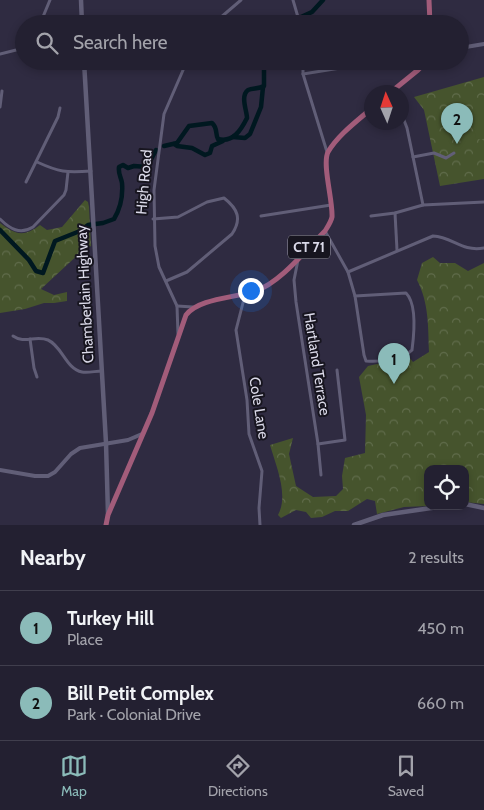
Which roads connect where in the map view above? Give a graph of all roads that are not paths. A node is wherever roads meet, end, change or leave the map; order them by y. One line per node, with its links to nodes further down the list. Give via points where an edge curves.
1 (50, 0): 6 (street)
2 (81, 0): 7 (main road)
3 (241, 0): 8 (street)
4 (292, 0): 9 (street)
5 (429, 0): 10 (main road)
6 (44, 15)
7 (82, 15)
8 (224, 15)
9 (297, 15)
10 (430, 15)
11 (484, 44): 12 (street)
12 (469, 46)
13 (15, 50): 14 (street)
14 (0, 54)
15 (84, 70): 31 (main road, Chamberlain Highway)
16 (182, 70): 41 (street, High Road, via 164,114)
17 (303, 70): 20 (street)
18 (328, 70): 20 (street)
19 (418, 70): 21 (main road)
20 (303, 74): 28 (street)
21 (400, 85)
22 (2, 91): 23 (street)
23 (0, 107)
24 (60, 108): 30 (street)
25 (364, 116): 28 (main road)
26 (408, 130): 29 (street)
27 (454, 152): 29 (street, via 446,158 434,153)
28 (328, 153): 35 (main road, CT 71, via 326,161)
29 (413, 156): 36 (street)
30 (37, 162): 32 (street); 33 (street)
31 (90, 171): 32 (street); 56 (main road, Chamberlain Highway)
32 (68, 172): 40 (street, via 64,195 28,230 11,228)
33 (26, 182)
34 (484, 202): 36 (street)
35 (332, 204): 38 (street); 42 (main road, CT 71, via 332,219)
36 (423, 206): 37 (street)
37 (395, 212): 39 (street); 44 (street)
38 (261, 216)
39 (371, 216)
40 (0, 218)
41 (153, 219): 47 (street, High Road, via 159,267); 47 (street, via 178,217 207,202 224,198 234,205 237,212 237,227 232,234 187,272)
42 (326, 231): 45 (main road, CT 71); 46 (street)
43 (484, 248): 44 (street, via 473,250 444,236 432,236)
44 (397, 250): 46 (street)
45 (299, 257): 48 (main road, CT 71, via 268,286); 60 (street, Hartland Terrace, via 294,280 296,302)
46 (348, 272): 49 (street)
47 (166, 281): 50 (street, High Road)
48 (245, 294): 51 (main road, CT 71); 68 (street, Cole Lane, via 236,330 250,434 262,471)
49 (355, 296): 49 (street, via 366,361 409,353 414,323 408,295)
50 (176, 306): 51 (street); 52 (street, High Road)
51 (193, 308): 52 (main road, via 186,315)
52 (178, 335): 58 (main road, High Road)
53 (13, 336): 54 (street, via 20,340)
54 (30, 339): 56 (street, via 51,342 79,371); 57 (street)
55 (336, 370): 60 (street, via 346,440)
56 (102, 371): 59 (main road, Chamberlain Highway)
57 (37, 377)
58 (142, 434): 59 (street); 66 (main road, High Road)
59 (106, 443): 61 (street, via 75,451 48,476); 66 (main road, Chamberlain Highway)
60 (318, 444): 62 (street, Hartland Terrace)
61 (0, 470)
62 (321, 474)
63 (469, 505): 64 (main road)
64 (484, 508)
65 (424, 509): 69 (main road, via 383,515)
66 (108, 515): 67 (main road, Chamberlain Highway)
67 (106, 525)
68 (260, 525)
69 (354, 525)

